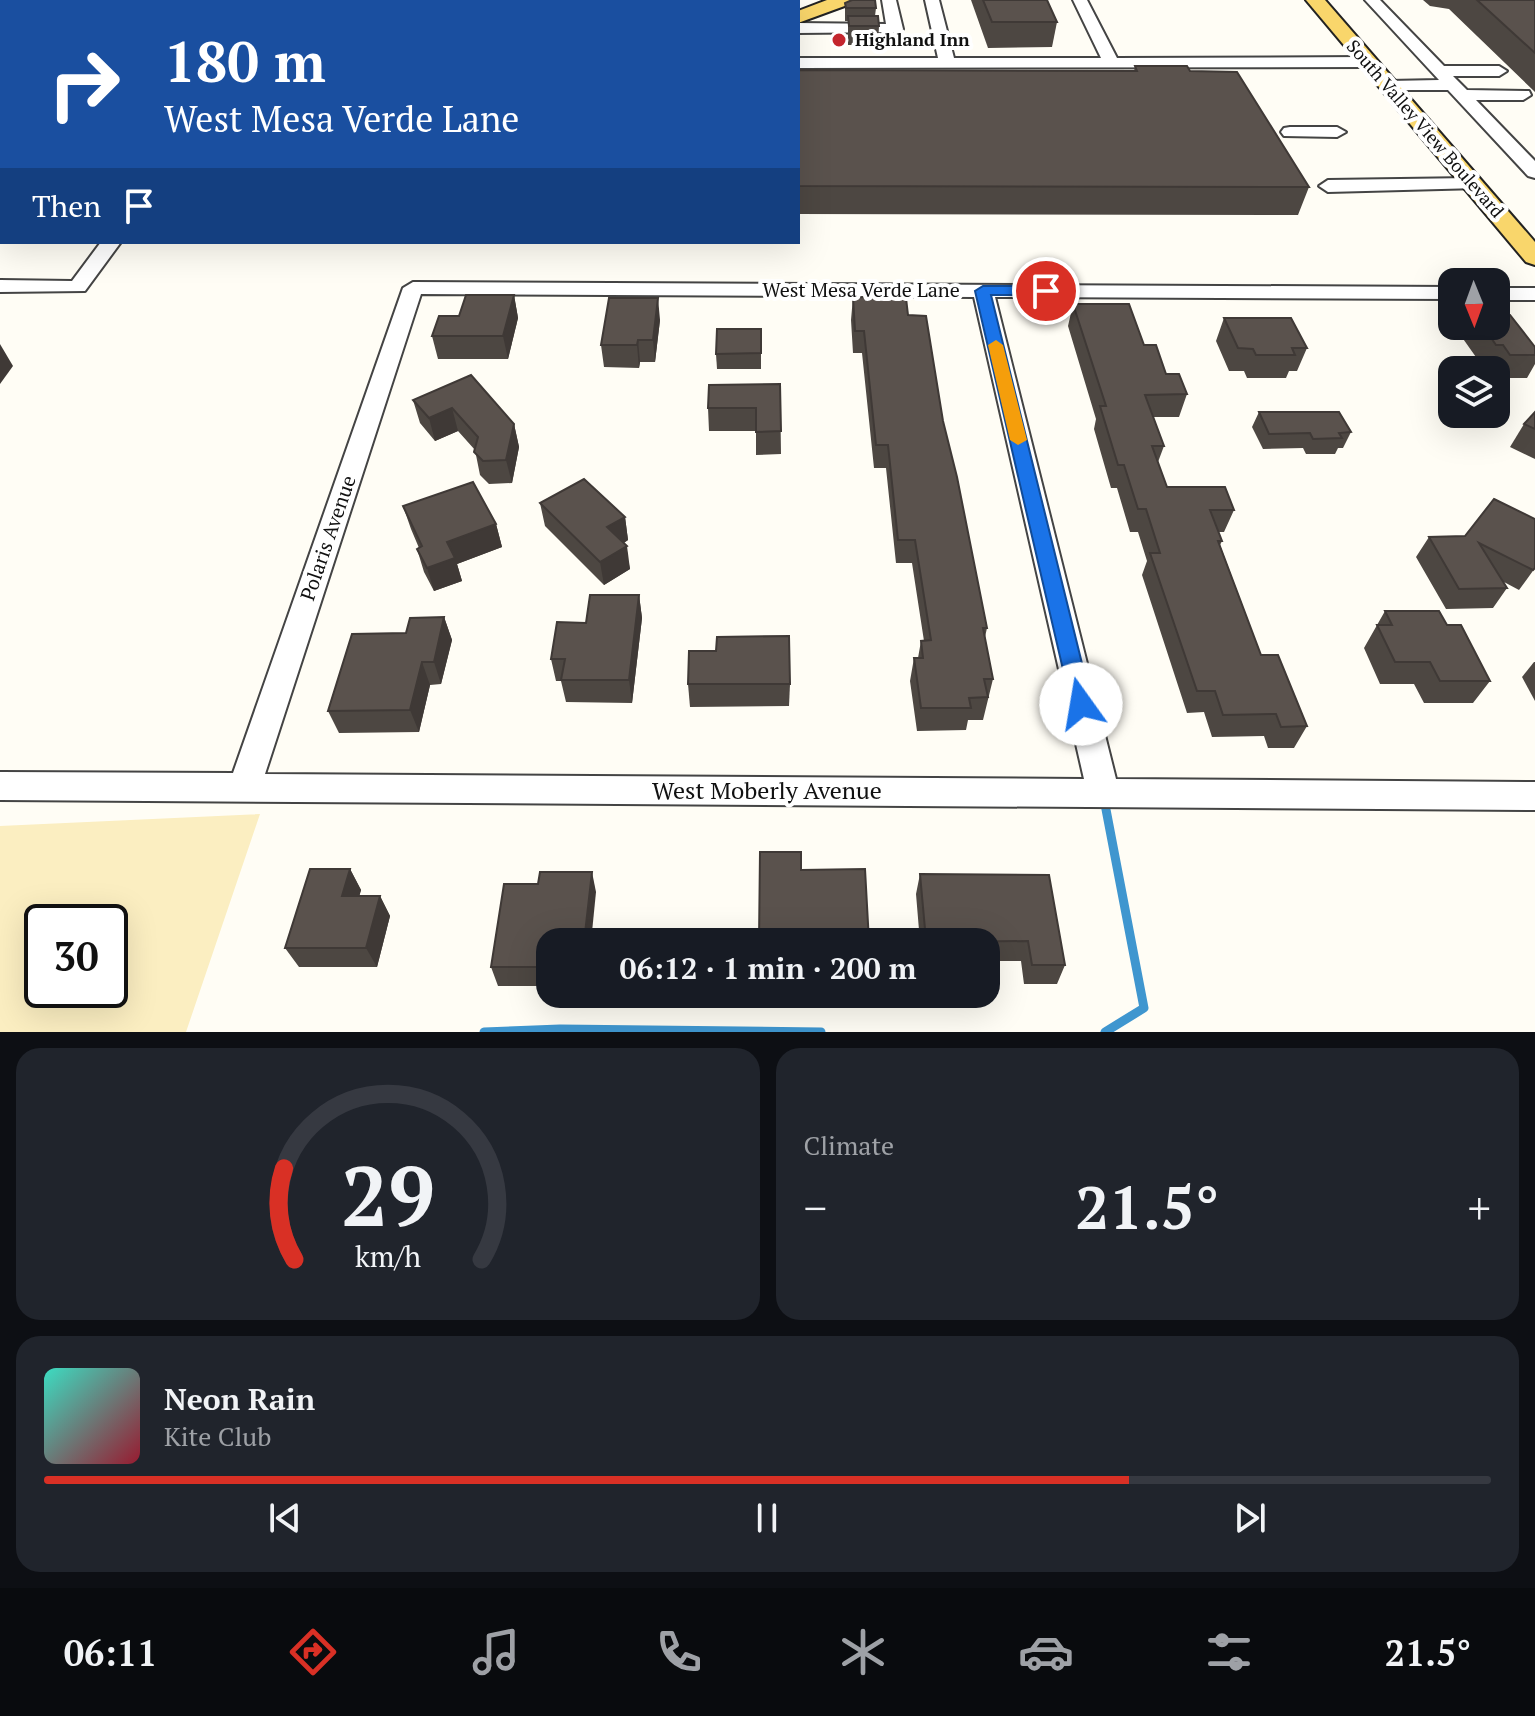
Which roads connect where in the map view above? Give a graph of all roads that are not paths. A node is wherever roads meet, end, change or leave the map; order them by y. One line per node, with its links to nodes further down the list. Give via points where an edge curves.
1 (844, 0): 7 (main road)
2 (889, 0): 8 (street, via 895,29)
3 (932, 0): 11 (street)
4 (1080, 0): 13 (street)
5 (1315, 0): 9 (main road, South Valley View Boulevard)
6 (1372, 0): 15 (street)
7 (800, 16)
8 (800, 28)
9 (1368, 62): 14 (street); 17 (main road, South Valley View Boulevard)
10 (800, 63): 11 (street)
11 (947, 63): 12 (street)
12 (1046, 63): 13 (street); 14 (street, via 1058,78 1185,79 1191,76)
13 (1112, 63): 14 (street)
14 (1184, 63)
15 (1440, 71): 16 (street); 18 (street)
16 (1499, 71)
17 (1389, 86): 18 (street); 23 (main road, South Valley View Boulevard)
18 (1458, 90): 19 (street); 22 (street)
19 (1523, 95)
20 (1290, 132): 21 (street)
21 (1337, 132)
22 (1535, 172)
23 (1472, 184): 24 (street); 26 (main road, South Valley View Boulevard)
24 (1328, 186)
25 (110, 244): 27 (street, via 78,287)
26 (1535, 257)
27 (0, 286)
28 (413, 288): 29 (street, West Mesa Verde Lane); 34 (street, Polaris Avenue)
29 (983, 291): 30 (street, West Mesa Verde Lane); 35 (street)
30 (1438, 293)
31 (1510, 294): 32 (street)
32 (1535, 294)
33 (0, 786): 34 (street, West Moberly Avenue)
34 (244, 788): 35 (street, West Moberly Avenue)
35 (1103, 793): 36 (street, West Moberly Avenue)
36 (1535, 796)

